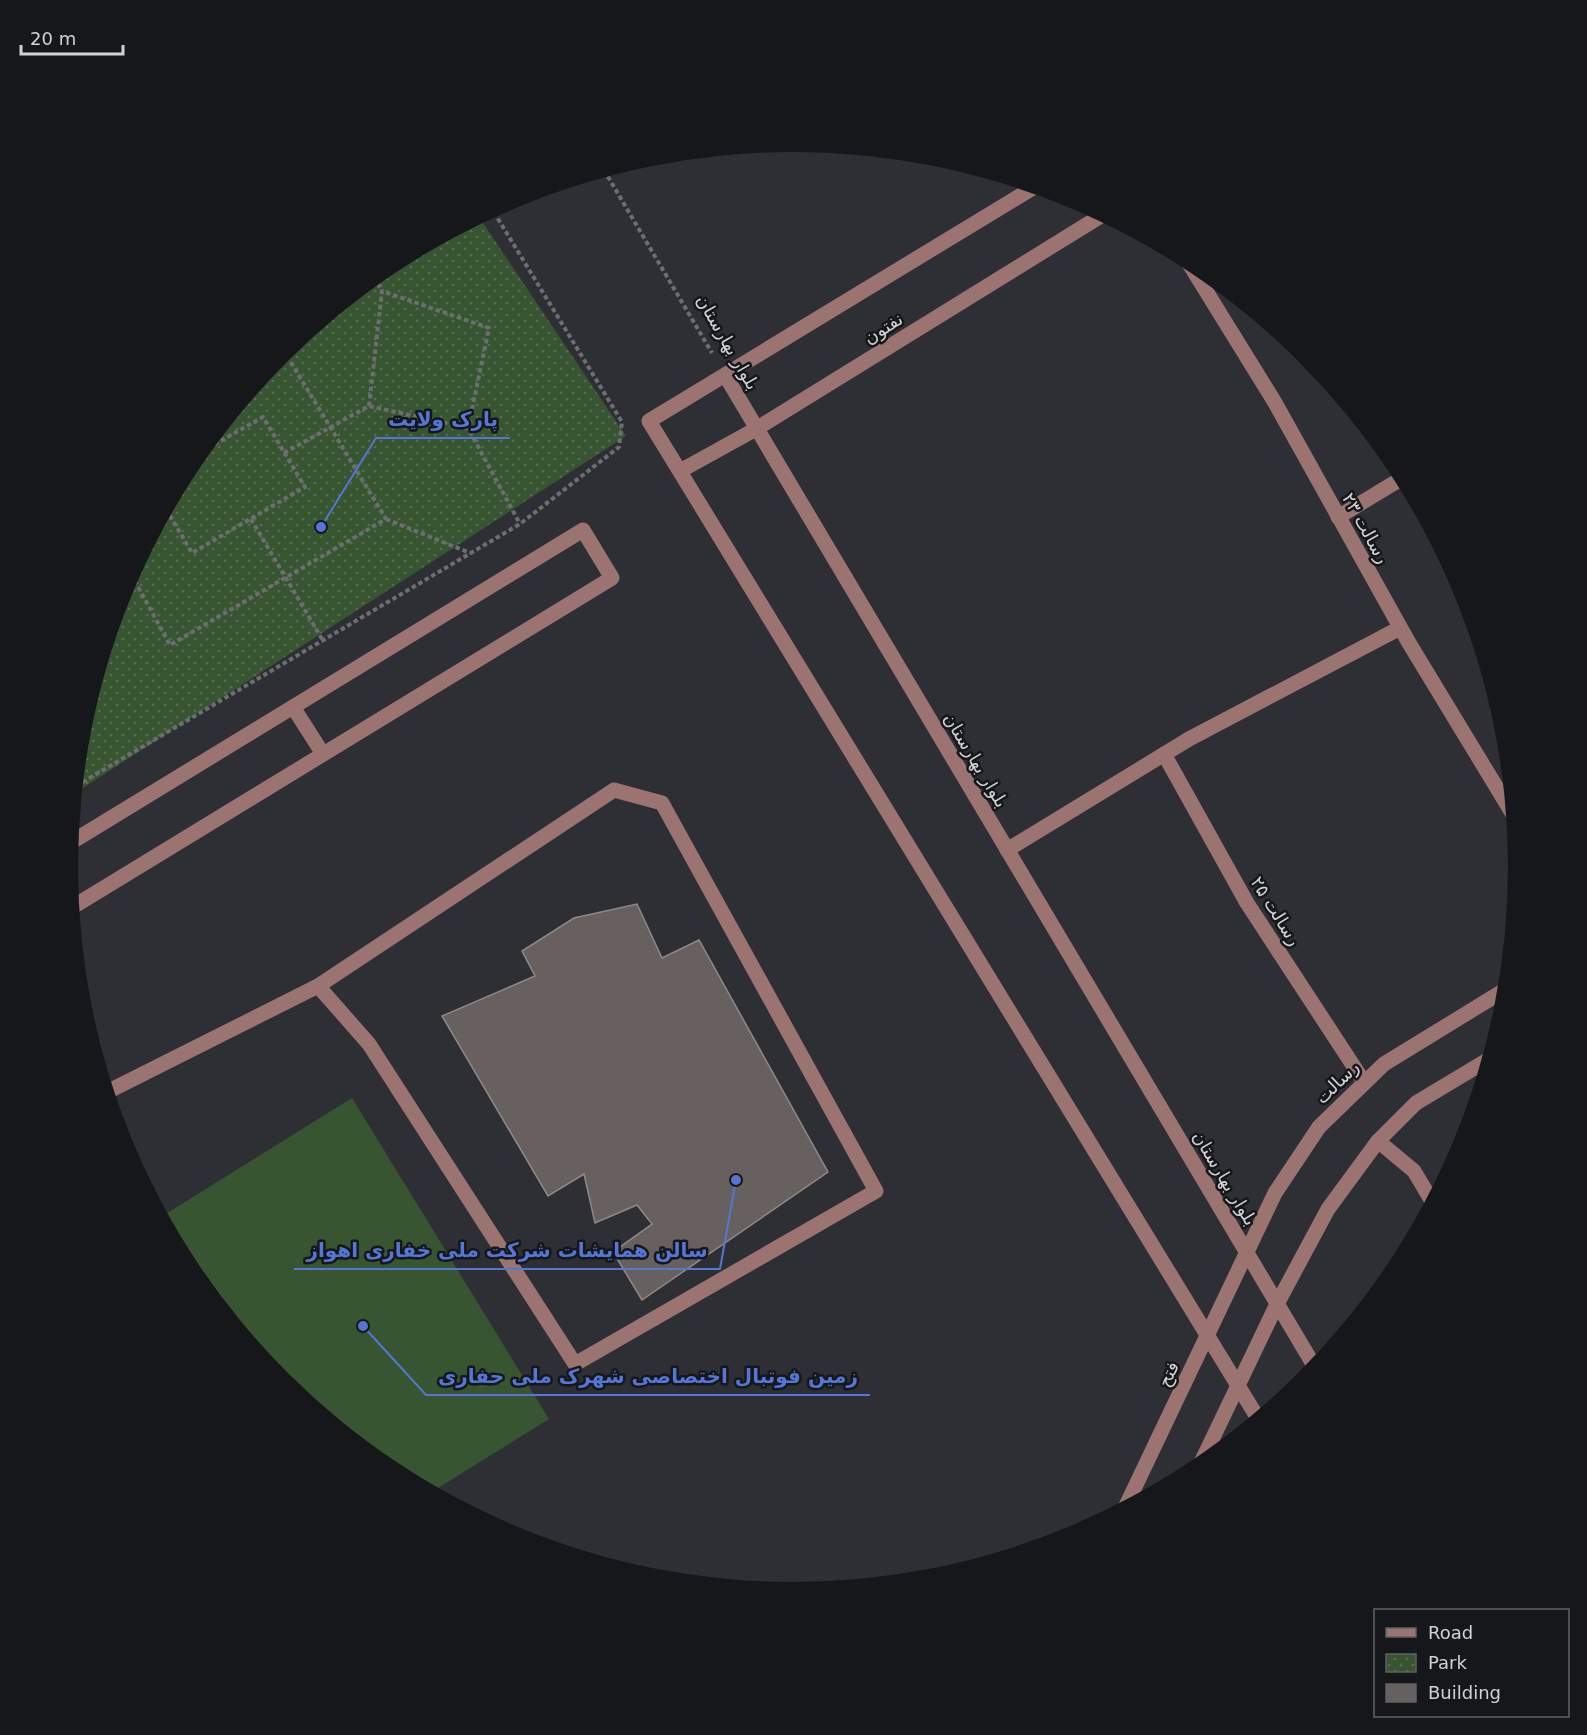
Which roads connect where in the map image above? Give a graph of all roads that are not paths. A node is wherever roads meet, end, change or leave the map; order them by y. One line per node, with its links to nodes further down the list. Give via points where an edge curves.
1 (1026, 191): 4 (street)
2 (1095, 219): 5 (street, نفتون)
3 (1198, 278): 8 (street, رسالت ۲۳, via 1274,401)
4 (725, 375): 5 (street, بلوار بهارستان); 6 (street, via 648,421)
5 (756, 429): 6 (street, نفتون); 15 (street, بلوار بهارستان)
6 (680, 471): 26 (street)
7 (1396, 482): 8 (street)
8 (1338, 517): 9 (street, رسالت ۲۳)
9 (1400, 628): 12 (street); 13 (street, رسالت ۲۳)
10 (292, 707): 11 (street); 11 (street, via 583,530 612,578); 14 (street)
11 (323, 754): 16 (street)
12 (1164, 754): 15 (street); 20 (street, رسالت ۲۵, via 1247,903)
13 (1505, 802)
14 (79, 837)
15 (1007, 850): 24 (street, بلوار بهارستان)
16 (80, 903)
17 (318, 986): 17 (street, via 614,790 662,803 876,1191 576,1364 369,1044); 21 (street)
18 (1497, 995): 20 (street, رسالت, via 1384,1064)
19 (1482, 1064): 22 (street, via 1416,1103)
20 (1364, 1082): 24 (street, رسالت, via 1313,1136 1275,1193)
21 (113, 1089)
22 (1378, 1141): 23 (street, via 1414,1171); 25 (street, via 1328,1209)
23 (1429, 1195)
24 (1248, 1254): 25 (street, بلوار بهارستان); 26 (street, فتح)
25 (1277, 1305): 27 (street, بلوار بهارستان); 28 (street)
26 (1208, 1337): 28 (street); 31 (street, فتح)
27 (1311, 1360)
28 (1238, 1387): 29 (street); 30 (street)
29 (1255, 1413)
30 (1207, 1451)
31 (1130, 1498)

